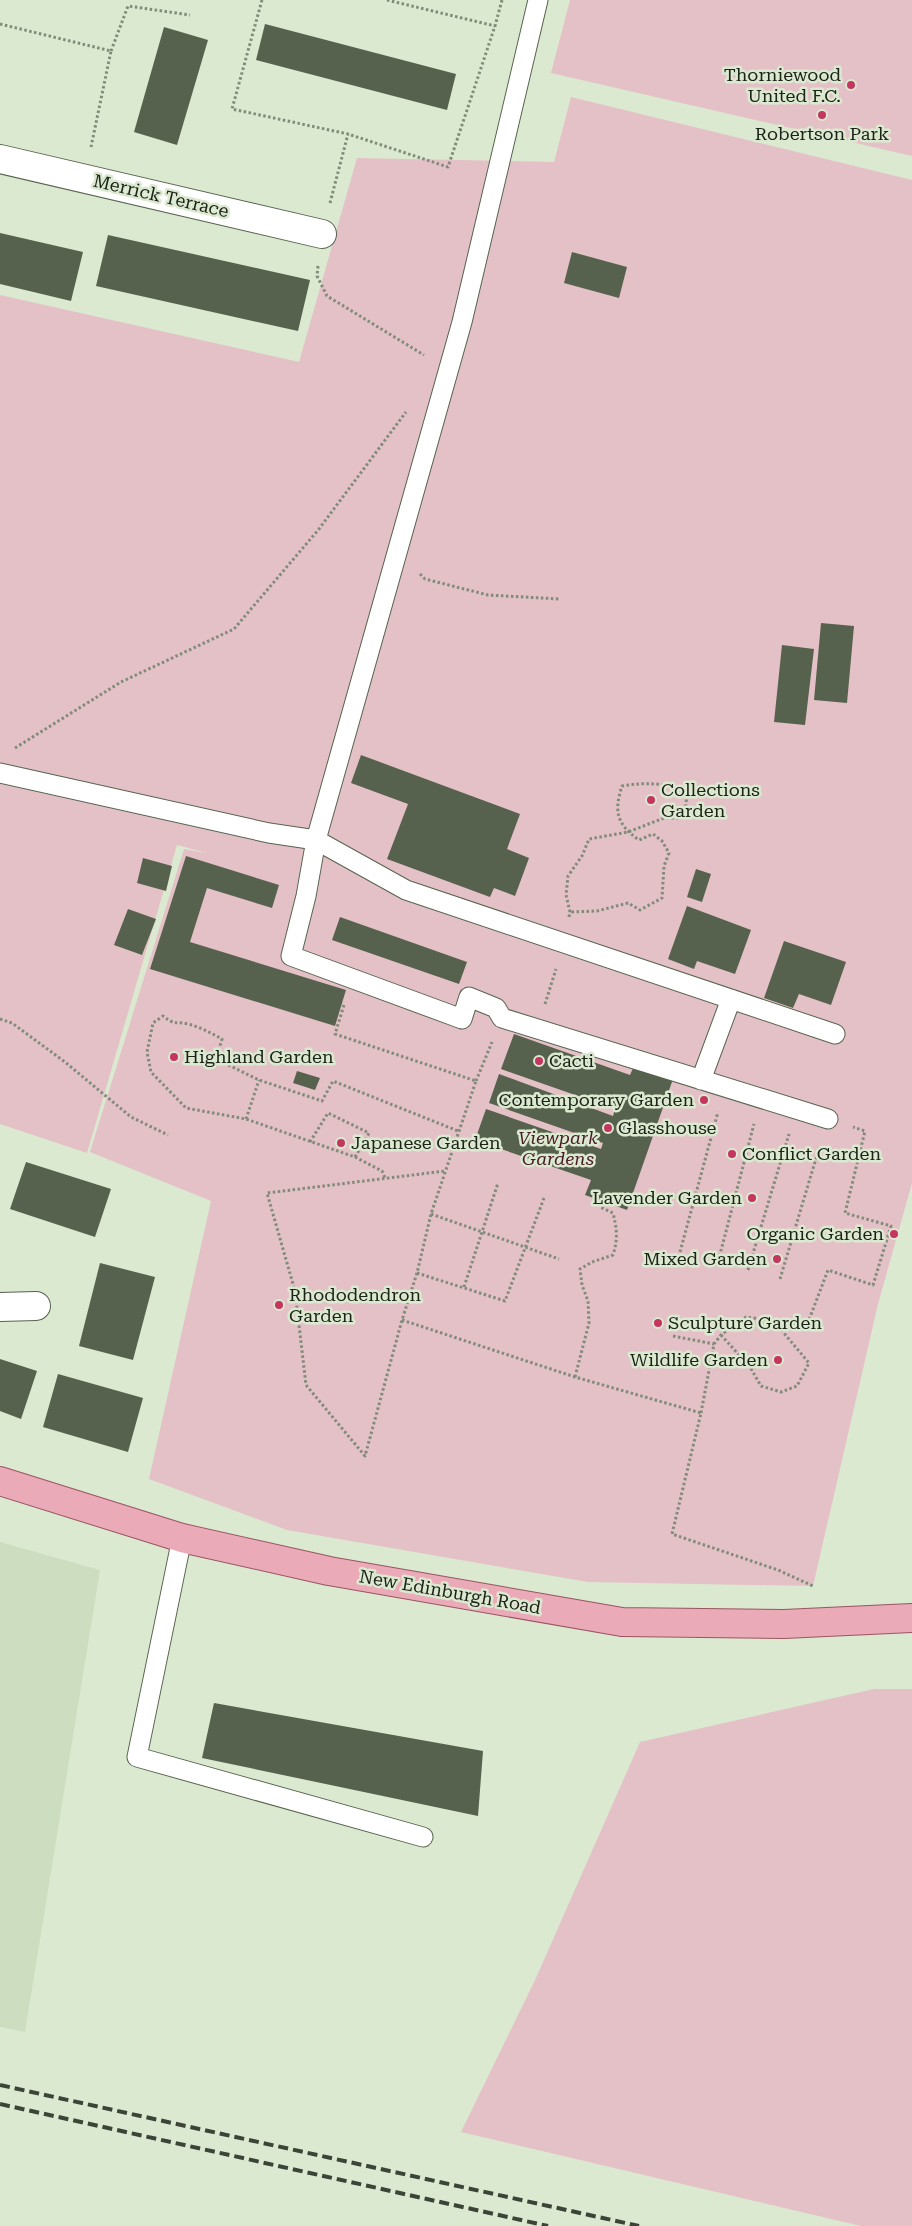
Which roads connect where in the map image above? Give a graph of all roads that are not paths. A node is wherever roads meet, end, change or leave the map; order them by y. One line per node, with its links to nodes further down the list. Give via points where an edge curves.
1 (538, 0): 5 (lane, via 462,322)
2 (0, 159): 3 (street, Merrick Terrace)
3 (322, 234)
4 (0, 773): 5 (lane, via 269,833)
5 (316, 840): 6 (lane, via 406,890); 8 (lane, via 291,956 462,1019 469,997 496,1008 502,1018)
6 (731, 999): 7 (lane); 8 (lane)
7 (835, 1034)
8 (701, 1080): 9 (lane)
9 (828, 1119)
10 (36, 1306): 11 (street)
11 (0, 1308)
12 (0, 1481): 13 (main road, New Edinburgh Road)
13 (182, 1538): 14 (main road, New Edinburgh Road, via 329,1571 622,1622 784,1624); 15 (lane, via 137,1757)
14 (912, 1618)
15 (423, 1836)

